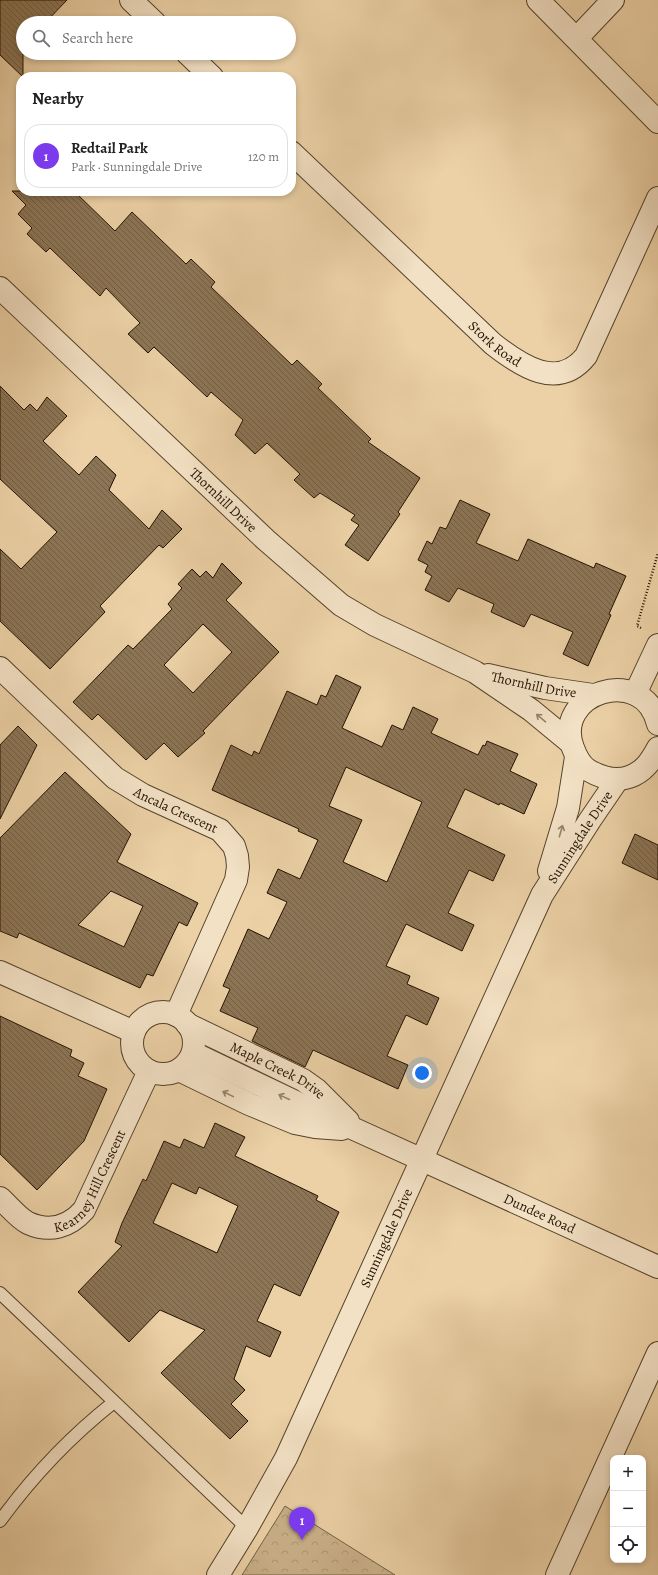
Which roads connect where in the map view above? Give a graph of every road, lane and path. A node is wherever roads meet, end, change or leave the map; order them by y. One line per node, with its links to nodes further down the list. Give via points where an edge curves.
1 (131, 0): 4 (street)
2 (538, 0): 5 (street)
3 (613, 0): 5 (street)
4 (148, 16)
5 (577, 38): 8 (street)
6 (194, 60): 7 (street)
7 (207, 72)
8 (658, 122)
9 (296, 157): 10 (street, Stork Road, via 493,344 509,357 553,375 571,370 586,356)
10 (658, 198)
11 (0, 288): 15 (street, Thornhill Drive, via 266,540 341,605 375,626)
12 (658, 553): 13 (path, via 636,626)
13 (651, 637): 16 (street)
14 (0, 668): 25 (street, Ancala Crescent, via 116,778 144,795 220,830 234,846 238,867 236,880)
15 (475, 672): 17 (street, Thornhill Drive, via 545,688); 20 (street, Thornhill Drive, one-way to 15, via 531,710)
16 (635, 694): 17 (street, via 607,690); 18 (street, via 647,703)
17 (593, 695): 20 (street, Sunningdale Drive, via 582,704 574,716 570,729)
18 (658, 724)
19 (658, 748): 21 (street, via 652,760)
20 (573, 750): 22 (street, Thornhill Drive, via 585,768 597,776); 23 (street, Sunningdale Drive, one-way to 20, via 568,808)
21 (650, 773): 22 (street)
22 (618, 779): 23 (street, Sunningdale Drive)
23 (542, 895): 31 (street, Sunningdale Drive)
24 (0, 972): 26 (street)
25 (182, 1019): 26 (street, via 162,1012 148,1016); 27 (street, via 194,1037); 30 (street, Maple Creek Drive, via 292,1074)
26 (134, 1032): 29 (street, via 134,1053)
27 (193, 1053): 28 (street); 30 (street, Maple Creek Drive, one-way to 27)
28 (179, 1070): 29 (street, via 161,1074); 30 (street, one-way to 28, via 249,1104)
29 (149, 1071): 32 (street, Kearney Hill Crescent, via 84,1210 76,1219 54,1229 41,1227 27,1222)
30 (309, 1108): 31 (street, Maple Creek Drive)
31 (421, 1160): 33 (street, Dundee Road); 38 (street, Sunningdale Drive, via 286,1458)
32 (0, 1198)
33 (658, 1268)
34 (0, 1293): 36 (lane)
35 (658, 1353): 40 (street)
36 (114, 1402): 37 (lane, via 77,1433 13,1503); 38 (lane)
37 (0, 1521)
38 (247, 1528): 39 (street, Sunningdale Drive)
39 (218, 1575)
40 (557, 1575)

